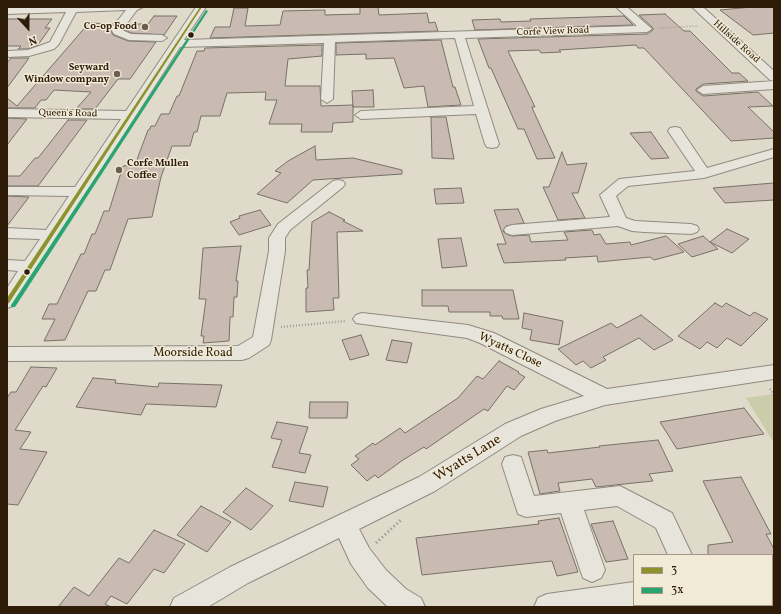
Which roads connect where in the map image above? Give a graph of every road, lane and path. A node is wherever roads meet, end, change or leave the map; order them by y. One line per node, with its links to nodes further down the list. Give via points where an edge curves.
1 (134, 7): 2 (street); 6 (street); 11 (street, via 116,29 118,32 129,37)
2 (138, 7)
3 (201, 7): 13 (street)
4 (621, 7): 9 (street)
5 (697, 7): 8 (street, Hillside Road)
6 (73, 8): 7 (street); 14 (street, via 50,47 29,53)
7 (7, 11)
8 (717, 25): 9 (path); 15 (street, Hillside Road)
9 (647, 29): 10 (street, Corfe View Road)
10 (459, 36): 12 (street, Corfe View Road); 19 (street)
11 (162, 38)
12 (330, 40): 13 (street, Corfe View Road); 18 (street)
13 (176, 44): 21 (street)
14 (7, 54)
15 (774, 77)
16 (774, 85): 17 (street)
17 (703, 90)
18 (327, 99)
19 (481, 110): 22 (street, via 426,110); 24 (street)
20 (7, 113): 21 (street, Queen's Road)
21 (130, 115): 29 (street)
22 (361, 115)
23 (675, 131): 26 (street)
24 (492, 144)
25 (774, 154): 26 (street)
26 (704, 174): 30 (street, via 624,182 608,195)
27 (338, 184): 39 (street, Moorside Road, via 284,227 277,238)
28 (7, 191): 29 (street)
29 (79, 192): 34 (street)
30 (620, 221): 31 (street, via 632,226); 32 (street)
31 (691, 229)
32 (512, 230)
33 (7, 233): 34 (street)
34 (51, 235): 36 (street)
35 (7, 265): 36 (street)
36 (30, 267): 37 (street)
37 (7, 302)
38 (362, 319): 39 (path); 42 (street, Wyatts Close, via 468,332 487,338)
39 (263, 328): 40 (street, Moorside Road, via 262,340 242,353)
40 (7, 354)
41 (774, 372): 42 (street, Wyatts Lane)
42 (605, 397): 46 (street, Wyatts Lane, via 548,415 513,430 427,484)
43 (513, 464): 44 (street, via 526,507)
44 (569, 502): 47 (street, via 620,496 664,521); 49 (street)
45 (406, 515): 48 (path)
46 (345, 525): 48 (street); 51 (street, Wyatts Lane, via 239,575)
47 (680, 554)
48 (360, 556): 52 (street, via 397,598)
49 (592, 570)
50 (633, 595): 53 (street)
51 (183, 607)
52 (412, 607)
53 (547, 607)

